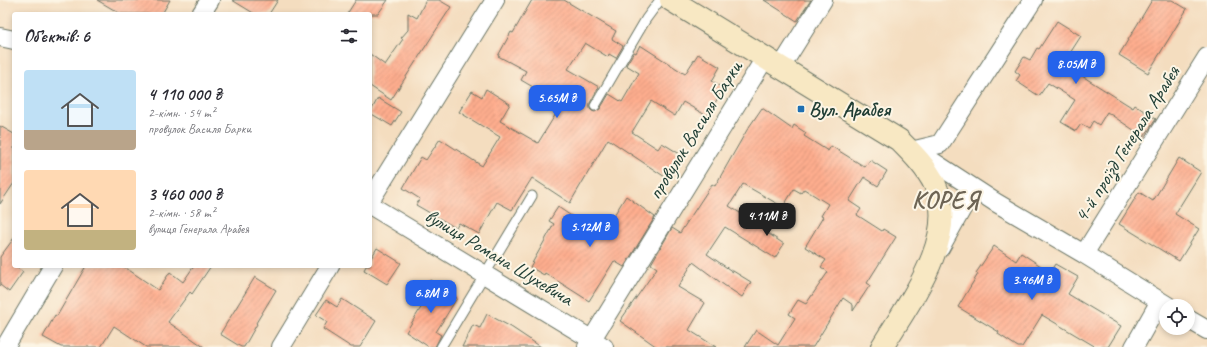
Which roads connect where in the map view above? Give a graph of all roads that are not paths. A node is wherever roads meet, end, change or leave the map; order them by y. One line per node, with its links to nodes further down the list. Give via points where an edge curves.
1 (210, 0): 7 (street)
2 (495, 0): 16 (street)
3 (660, 0): 12 (lane, via 646,19)
4 (671, 0): 11 (main road)
5 (823, 0): 11 (street, провулок Василя Барки)
6 (1033, 0): 13 (street, via 940,144)
7 (202, 12)
8 (0, 37): 9 (street)
9 (12, 40)
10 (1207, 58): 18 (street, 4-й проїзд Генерала Арабея)
11 (773, 63): 13 (main road); 27 (street, провулок Василя Барки)
12 (595, 106)
13 (907, 145): 14 (street); 22 (main road, via 936,186 941,203 941,224 937,243)
14 (973, 188): 18 (street); 22 (street)
15 (532, 196): 21 (lane)
16 (372, 198)
17 (372, 205): 21 (street, вулиця Романа Шухевича)
18 (1084, 254): 23 (street)
19 (52, 268): 28 (street)
20 (329, 268): 29 (street)
21 (484, 275): 27 (street, вулиця Романа Шухевича); 30 (lane)
22 (922, 280): 31 (main road)
23 (1159, 301)
24 (1159, 311): 32 (street)
25 (1195, 322): 26 (street)
26 (1207, 330)
27 (594, 345)
28 (5, 347)
29 (281, 347)
30 (441, 347)
31 (882, 347)
32 (1134, 347)

